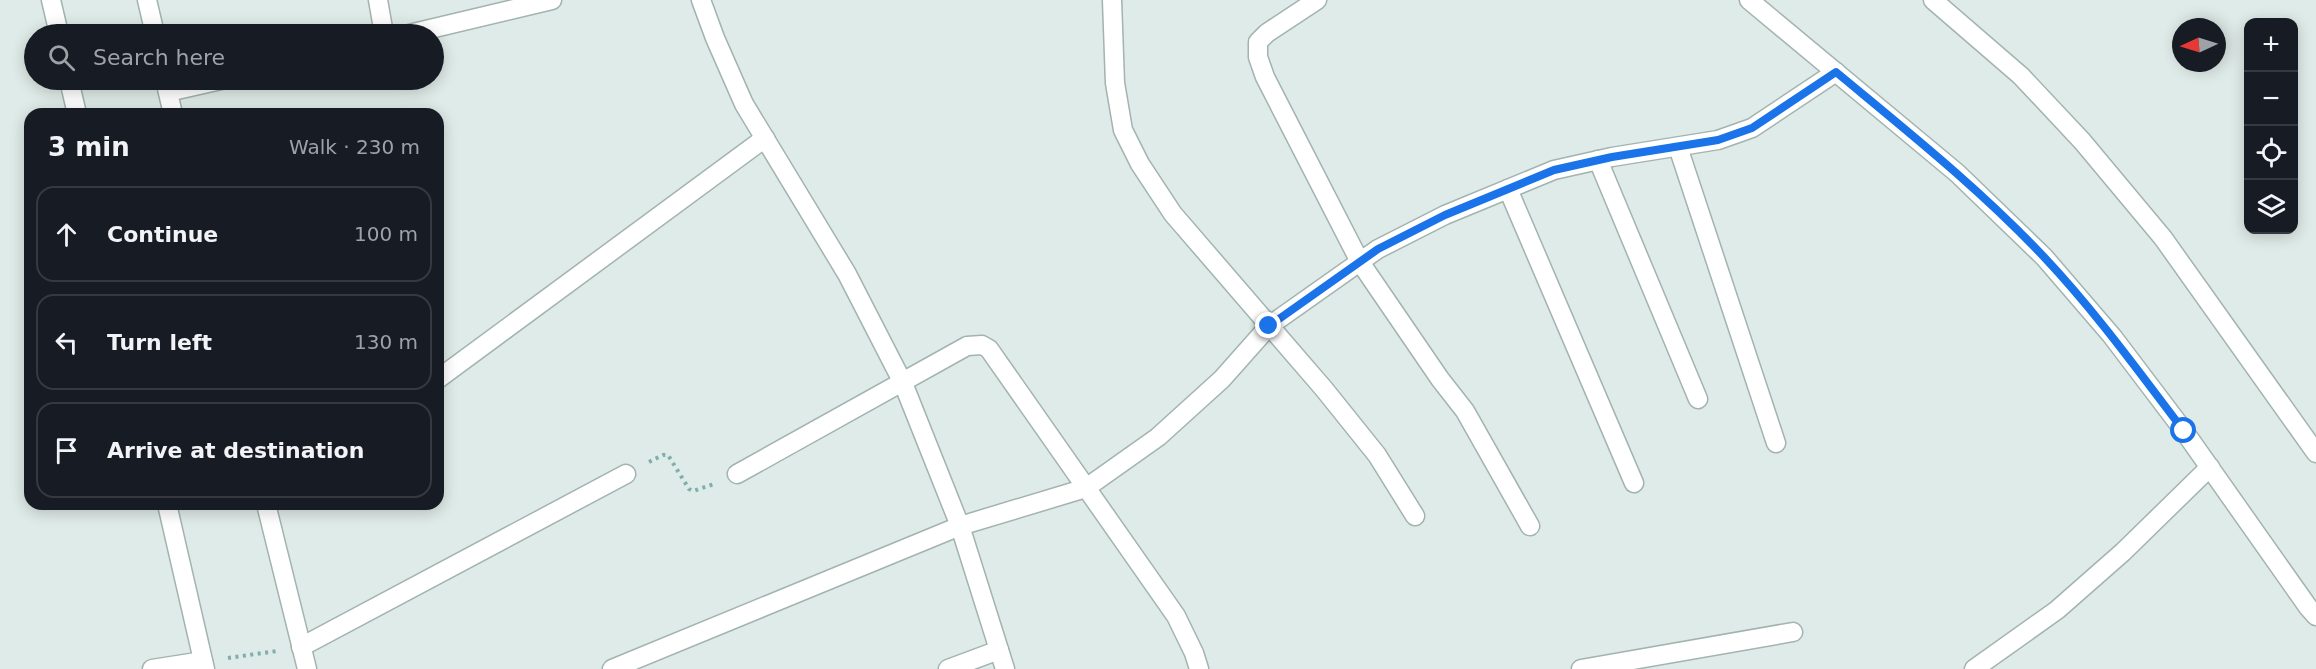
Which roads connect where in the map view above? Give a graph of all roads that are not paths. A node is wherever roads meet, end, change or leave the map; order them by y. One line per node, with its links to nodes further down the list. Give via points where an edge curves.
1 (51, 0): 10 (street)
2 (147, 0): 11 (street)
3 (378, 0): 12 (street)
4 (552, 0): 13 (street)
5 (701, 0): 19 (street, via 744,104)
6 (1112, 0): 24 (street, via 1114,83 1123,130 1173,214)
7 (1317, 0): 23 (street, via 1266,33 1258,42 1258,57)
8 (1749, 0): 14 (street)
9 (1933, 0): 29 (street, via 2020,76 2082,141 2163,238)
10 (57, 24)
11 (153, 24)
12 (382, 24)
13 (444, 26)
14 (1836, 72): 20 (street, via 1752,128 1718,140); 30 (street, via 1957,173 2044,257 2112,336)
15 (71, 90): 17 (street)
16 (168, 90): 18 (street)
17 (76, 108)
18 (172, 108)
19 (765, 138): 25 (street); 26 (street, via 846,274)
20 (1678, 147): 21 (street); 28 (street)
21 (1598, 160): 22 (street, via 1554,170); 27 (street)
22 (1508, 189): 23 (street, via 1445,215); 33 (street)
23 (1360, 262): 24 (street); 39 (street, via 1465,411)
24 (1269, 326): 34 (street, via 1222,379 1158,437); 37 (street, via 1377,455)
25 (444, 375)
26 (903, 383): 32 (street); 34 (street, via 967,346 982,345 989,349); 38 (street)
27 (1698, 399)
28 (1776, 443)
29 (2316, 453)
30 (2210, 467): 40 (street); 52 (street, via 2057,610)
31 (626, 474): 42 (street)
32 (737, 474)
33 (1634, 483)
34 (1086, 488): 38 (street); 50 (street, via 1176,616)
35 (168, 510): 44 (street)
36 (268, 510): 42 (street)
37 (1415, 516)
38 (960, 526): 43 (street); 47 (street)
39 (1530, 526)
40 (2316, 616)
41 (1793, 632): 51 (street)
42 (301, 647): 46 (street)
43 (999, 650): 48 (street); 49 (street)
44 (204, 665): 45 (street)
45 (152, 669)
46 (306, 669)
47 (612, 669)
48 (948, 669)
49 (1005, 669)
50 (1198, 669)
51 (1581, 669)
52 (1974, 669)

